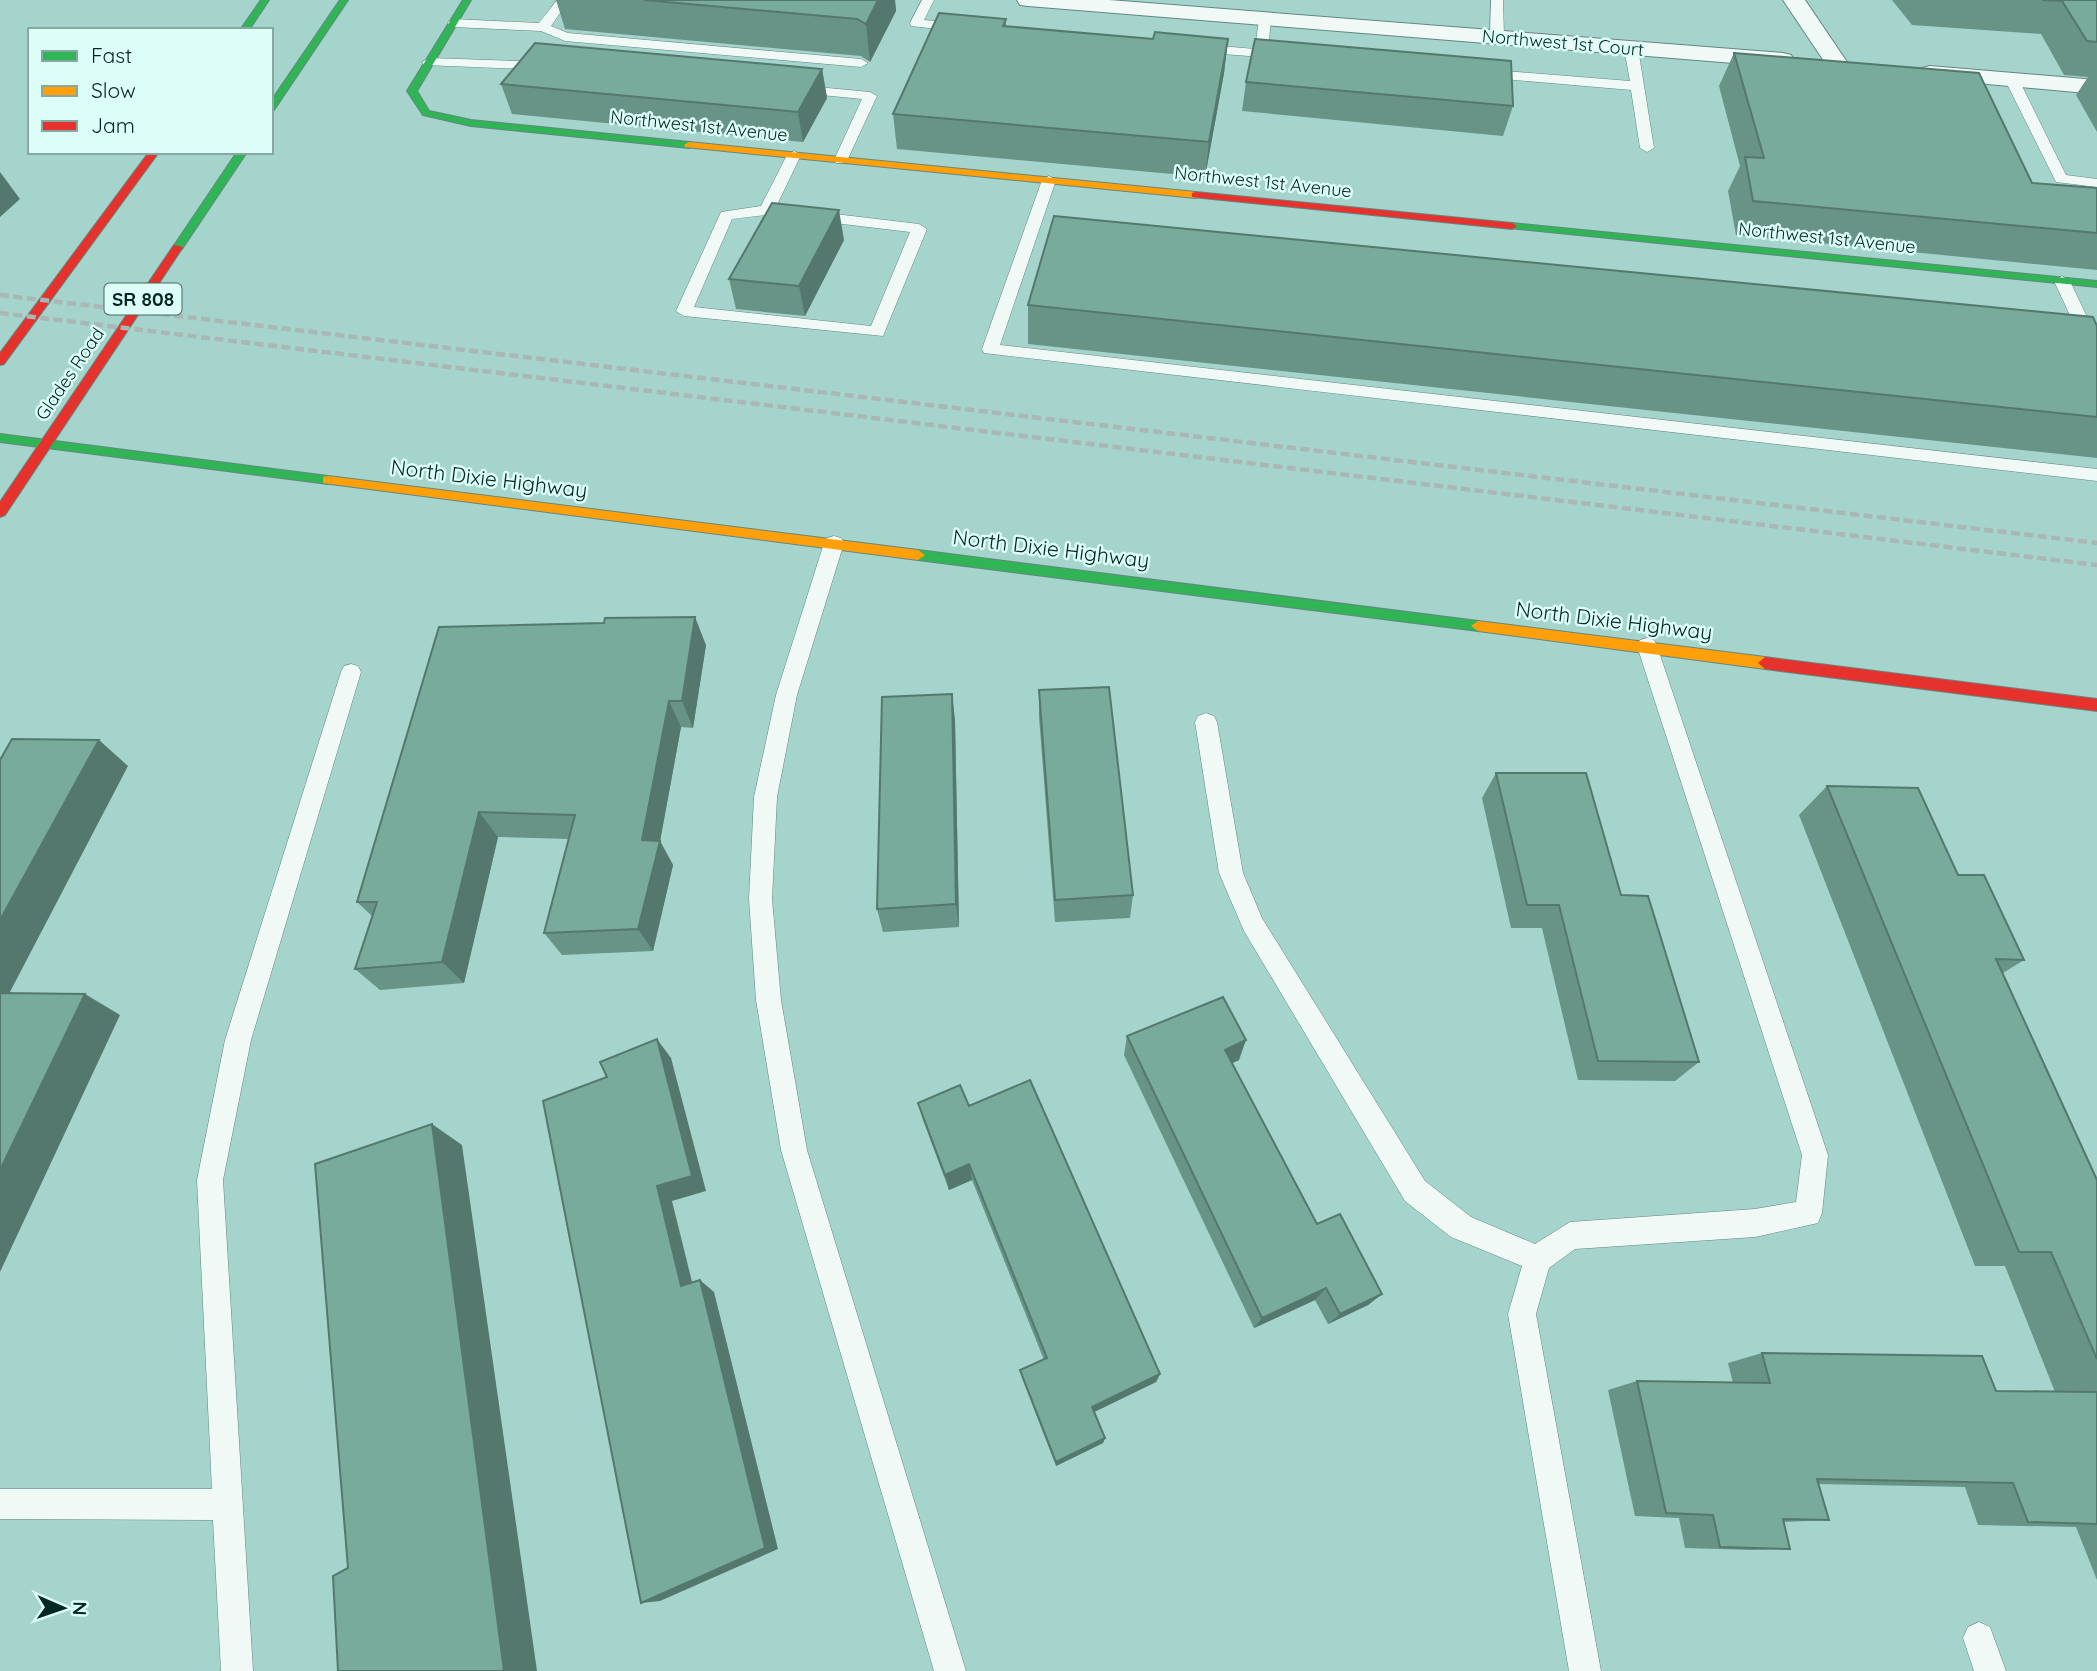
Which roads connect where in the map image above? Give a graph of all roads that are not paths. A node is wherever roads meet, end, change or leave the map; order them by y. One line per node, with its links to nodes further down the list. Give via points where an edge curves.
1 (265, 0): 12 (main road)
2 (344, 0): 30 (main road)
3 (467, 0): 10 (main road)
4 (563, 0): 11 (lane)
5 (928, 0): 13 (lane, via 916,23)
6 (1028, 0): 9 (street, Northwest 1st Court)
7 (1497, 0): 14 (lane)
8 (1794, 0): 21 (street)
9 (1265, 19): 14 (street, Northwest 1st Court); 17 (lane)
10 (453, 23): 11 (lane); 19 (main road)
11 (543, 27): 20 (lane, via 565,37)
12 (245, 28)
13 (978, 29)
14 (1497, 37): 16 (street, Northwest 1st Court)
15 (1186, 47): 17 (lane)
16 (1631, 48): 21 (street, Northwest 1st Court); 27 (lane)
17 (1261, 54): 18 (lane)
18 (1294, 57)
19 (429, 62): 22 (lane); 34 (main road, Northwest 1st Avenue, via 412,91 426,113 471,123)
20 (861, 63)
21 (1838, 65): 23 (street, Northwest 1st Court)
22 (559, 67)
23 (1864, 67)
24 (1905, 71): 26 (street)
25 (1469, 72): 27 (lane)
26 (2012, 80): 29 (street); 37 (lane, via 2062,179)
27 (1637, 86): 31 (lane)
28 (775, 87): 35 (lane, via 870,96)
29 (2097, 87)
30 (273, 105)
31 (1647, 148)
32 (153, 154): 42 (main road)
33 (241, 154): 44 (main road, Glades Road / SR 808)
34 (794, 155): 35 (main road, Northwest 1st Avenue); 38 (lane)
35 (841, 160): 36 (main road, Northwest 1st Avenue)
36 (1049, 180): 39 (main road, Northwest 1st Avenue); 45 (lane, via 990,349)
37 (2097, 183)
38 (767, 210): 38 (lane, via 726,215 684,311 877,332 919,229)
39 (2062, 281): 40 (main road, Northwest 1st Avenue); 41 (lane)
40 (2097, 284)
41 (2097, 356)
42 (0, 361)
43 (0, 438): 44 (main road, North Dixie Highway)
44 (45, 446): 46 (main road, Glades Road / SR 808); 47 (main road, North Dixie Highway)
45 (2097, 475)
46 (0, 512)
47 (834, 543): 48 (main road, North Dixie Highway); 57 (lane, via 789,684 774,749 759,908 765,985 794,1150)
48 (1647, 646): 50 (main road, North Dixie Highway); 52 (lane, via 1815,1155 1808,1213 1755,1223 1570,1236)
49 (351, 673): 54 (lane, via 238,1040 210,1180)
50 (2097, 705)
51 (1206, 722): 52 (lane, via 1231,873 1252,924 1415,1191 1461,1227)
52 (1538, 1259): 58 (lane, via 1522,1314)
53 (0, 1504): 54 (lane)
54 (228, 1505): 56 (lane)
55 (1979, 1638): 59 (lane)
56 (237, 1671)
57 (950, 1671)
58 (1586, 1671)
59 (1990, 1671)

